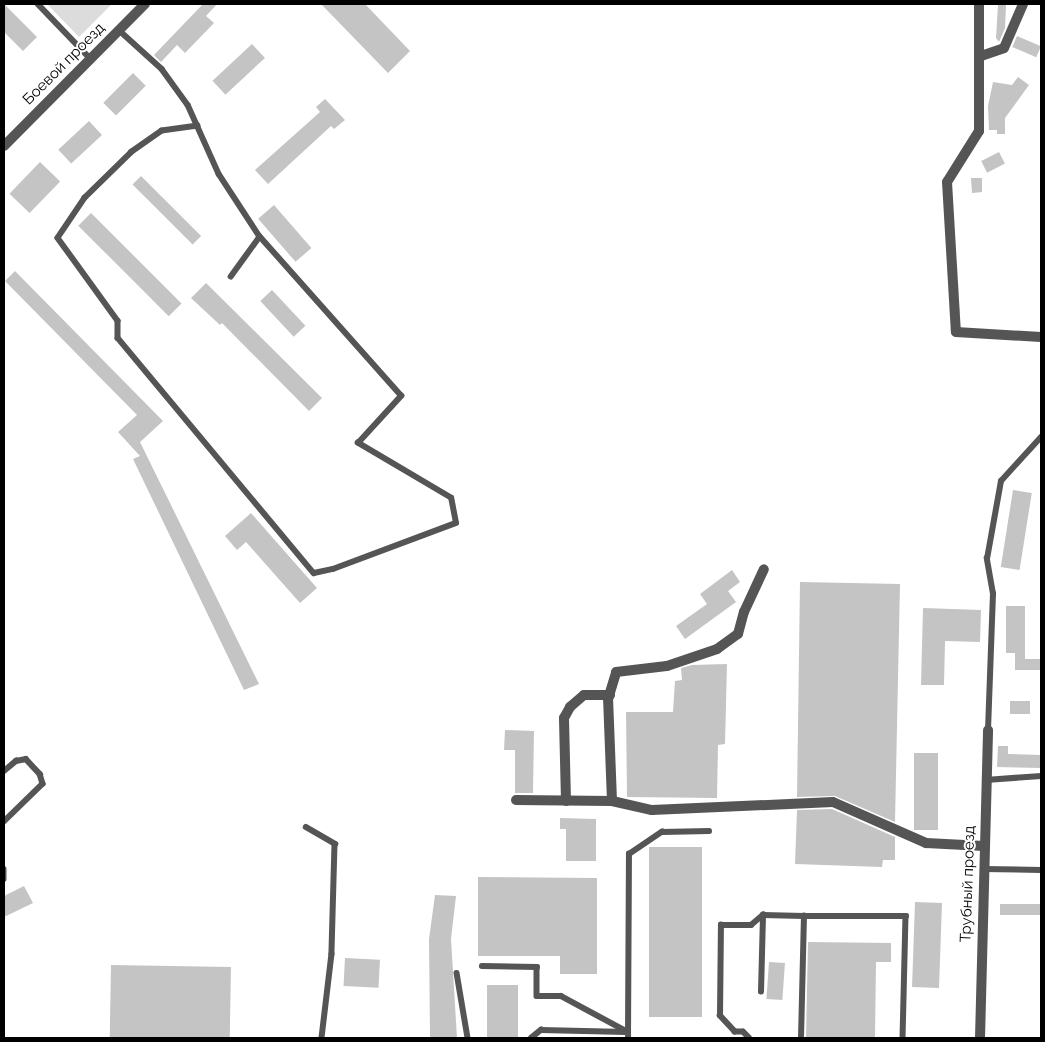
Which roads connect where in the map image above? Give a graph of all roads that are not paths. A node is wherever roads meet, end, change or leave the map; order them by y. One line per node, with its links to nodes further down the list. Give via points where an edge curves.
1 (38, 4): 7 (lane)
2 (145, 4): 5 (street, Боевой проезд)
3 (979, 4): 6 (street)
4 (1023, 4): 6 (street, via 1004,48)
5 (119, 30): 7 (street, Боевой проезд); 8 (lane, via 162,69 188,105)
6 (981, 56): 12 (street, via 979,131 947,182 956,332)
7 (90, 59): 9 (street, Боевой проезд)
8 (198, 126): 10 (lane, via 220,174); 10 (lane, via 162,131 132,152 85,198 58,238 118,321 118,338 314,572 341,566 456,523 451,498 358,443 402,396)
9 (4, 146)
10 (260, 236): 11 (lane)
11 (231, 277)
12 (1041, 337)
13 (1041, 437): 16 (lane, via 1001,480 987,559 993,594)
14 (764, 568): 15 (street, via 738,634 717,649 667,666 616,672)
15 (610, 694): 21 (street, via 584,695 570,707 564,718); 22 (street)
16 (988, 730): 19 (street, Трубный проезд)
17 (4, 771): 23 (lane, via 16,761 26,759 40,774 42,784)
18 (1041, 776): 19 (lane)
19 (986, 780): 26 (street, Трубный проезд)
20 (516, 800): 21 (street)
21 (566, 801): 22 (street)
22 (612, 801): 26 (street, via 652,810 833,802 926,843)
23 (4, 822)
24 (306, 827): 37 (lane, via 335,844 332,954)
25 (709, 831): 36 (lane, via 662,832 629,854)
26 (984, 846): 28 (street, Трубный проезд)
27 (4, 869): 30 (lane)
28 (983, 869): 29 (lane); 43 (street, Трубный проезд)
29 (1041, 870)
30 (4, 880)
31 (763, 915): 32 (lane); 35 (lane); 40 (lane, via 751,925 722,925 720,1016 734,1032 743,1032)
32 (804, 916): 41 (lane); 42 (lane, via 906,916)
33 (482, 966): 36 (lane, via 537,967 536,996 561,996)
34 (457, 973): 38 (lane)
35 (761, 992)
36 (628, 1035): 39 (lane, via 541,1030)
37 (322, 1038)
38 (468, 1038)
39 (531, 1038)
40 (749, 1038)
41 (801, 1038)
42 (903, 1038)
43 (980, 1038)

